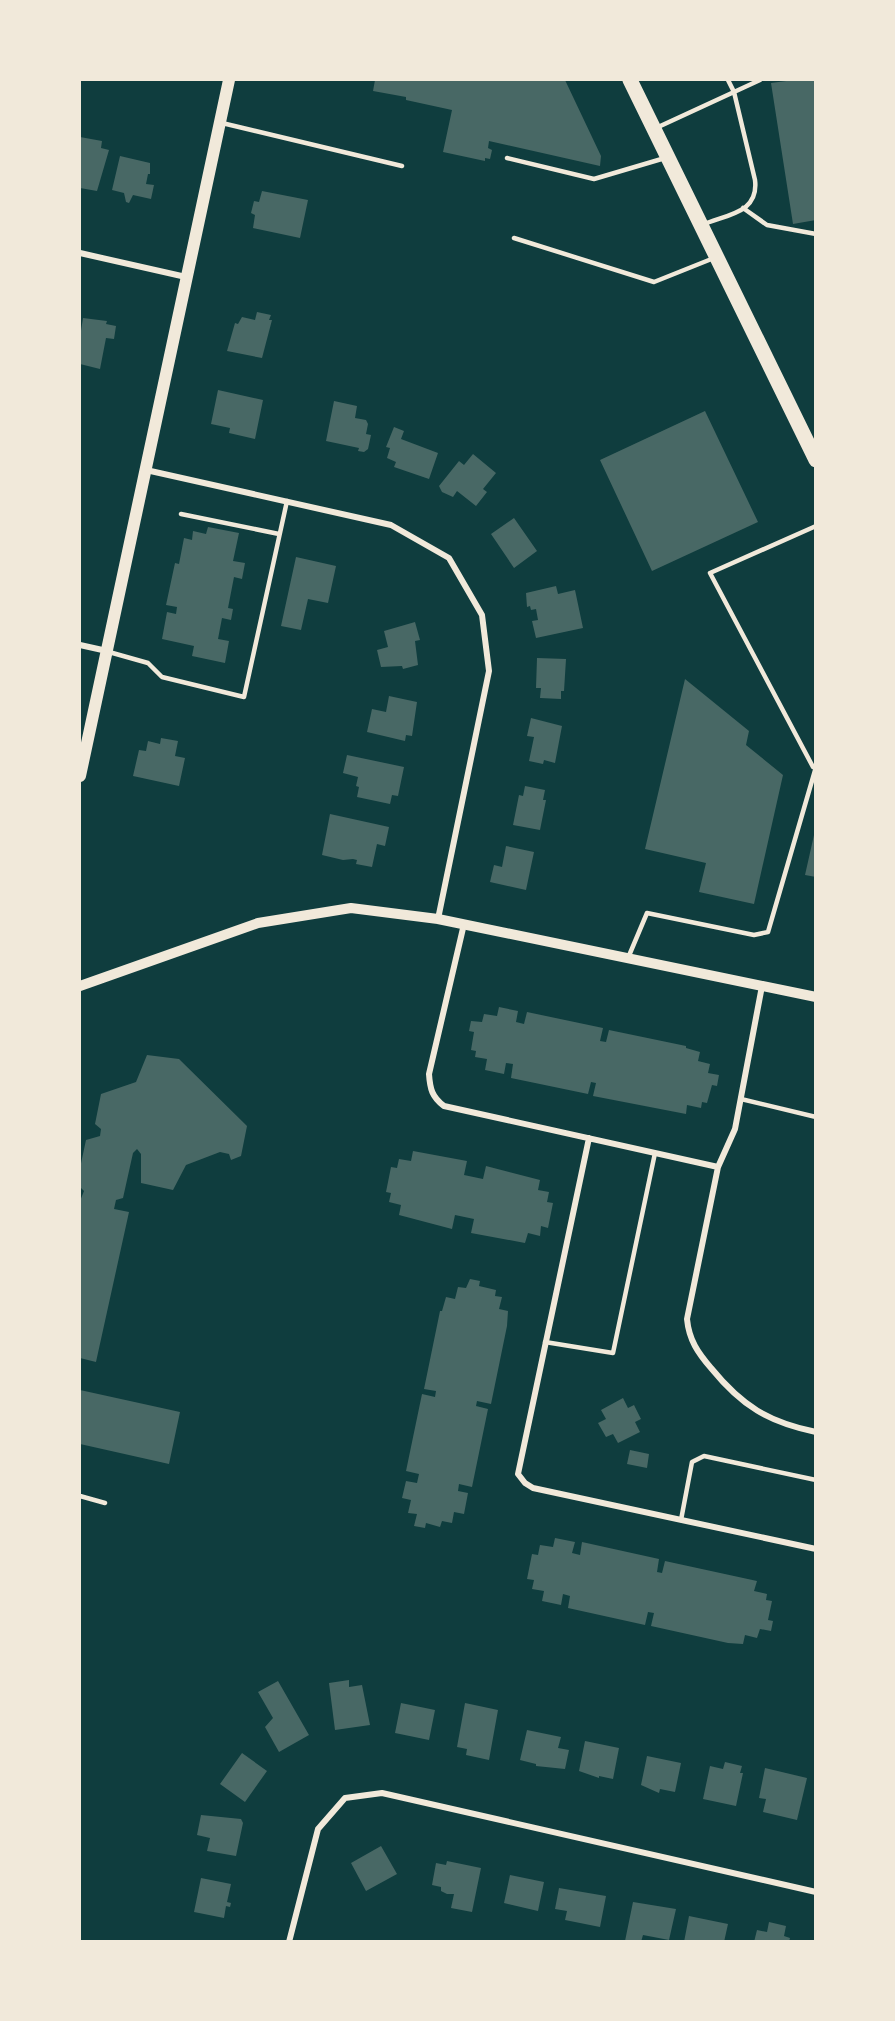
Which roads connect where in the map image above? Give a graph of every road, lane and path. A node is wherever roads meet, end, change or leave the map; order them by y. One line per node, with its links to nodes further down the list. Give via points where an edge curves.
1 (229, 80): 6 (main road)
2 (630, 80): 7 (main road)
3 (728, 80): 5 (lane)
4 (760, 80): 5 (lane)
5 (734, 92): 7 (lane); 11 (lane, via 756,190 753,202)
6 (220, 123): 10 (lane); 17 (main road)
7 (654, 129): 8 (main road)
8 (668, 157): 9 (lane, via 594,179); 12 (main road)
9 (507, 158)
10 (402, 166)
11 (743, 208): 12 (lane); 13 (lane, via 767,225)
12 (701, 225): 16 (main road)
13 (816, 234)
14 (514, 238): 16 (lane, via 654,282)
15 (80, 254): 17 (street)
16 (716, 256): 18 (main road)
17 (186, 277): 19 (main road)
18 (816, 460)
19 (146, 470): 20 (street); 25 (main road)
20 (286, 501): 23 (lane); 28 (street, via 391,525 449,558 482,615 489,671)
21 (181, 514): 23 (lane)
22 (816, 526): 26 (lane, via 710,573)
23 (279, 534): 25 (lane, via 244,697 162,677 148,663)
24 (80, 645): 25 (street)
25 (107, 651): 27 (main road)
26 (814, 767): 30 (lane, via 768,932 754,934 647,913)
27 (80, 776)
28 (438, 919): 29 (street); 31 (street, via 351,908 258,923)
29 (464, 924): 30 (street); 36 (street, via 429,1074 435,1099 444,1106)
30 (628, 958): 32 (street)
31 (80, 986)
32 (762, 986): 33 (street); 34 (street)
33 (816, 997)
34 (741, 1099): 35 (lane); 38 (street, via 735,1129)
35 (816, 1117)
36 (589, 1138): 37 (street); 39 (street)
37 (655, 1153): 38 (street); 39 (lane, via 613,1353)
38 (718, 1167): 40 (street, via 687,1320 689,1335 732,1394 770,1419)
39 (545, 1342): 44 (street, via 519,1462 519,1474 525,1484)
40 (816, 1432)
41 (816, 1480): 44 (lane, via 704,1456 692,1462)
42 (80, 1496): 43 (lane)
43 (105, 1503)
44 (681, 1520): 45 (street)
45 (816, 1549)
46 (816, 1892): 47 (street, via 382,1794 345,1798 318,1829)
47 (290, 1941)

